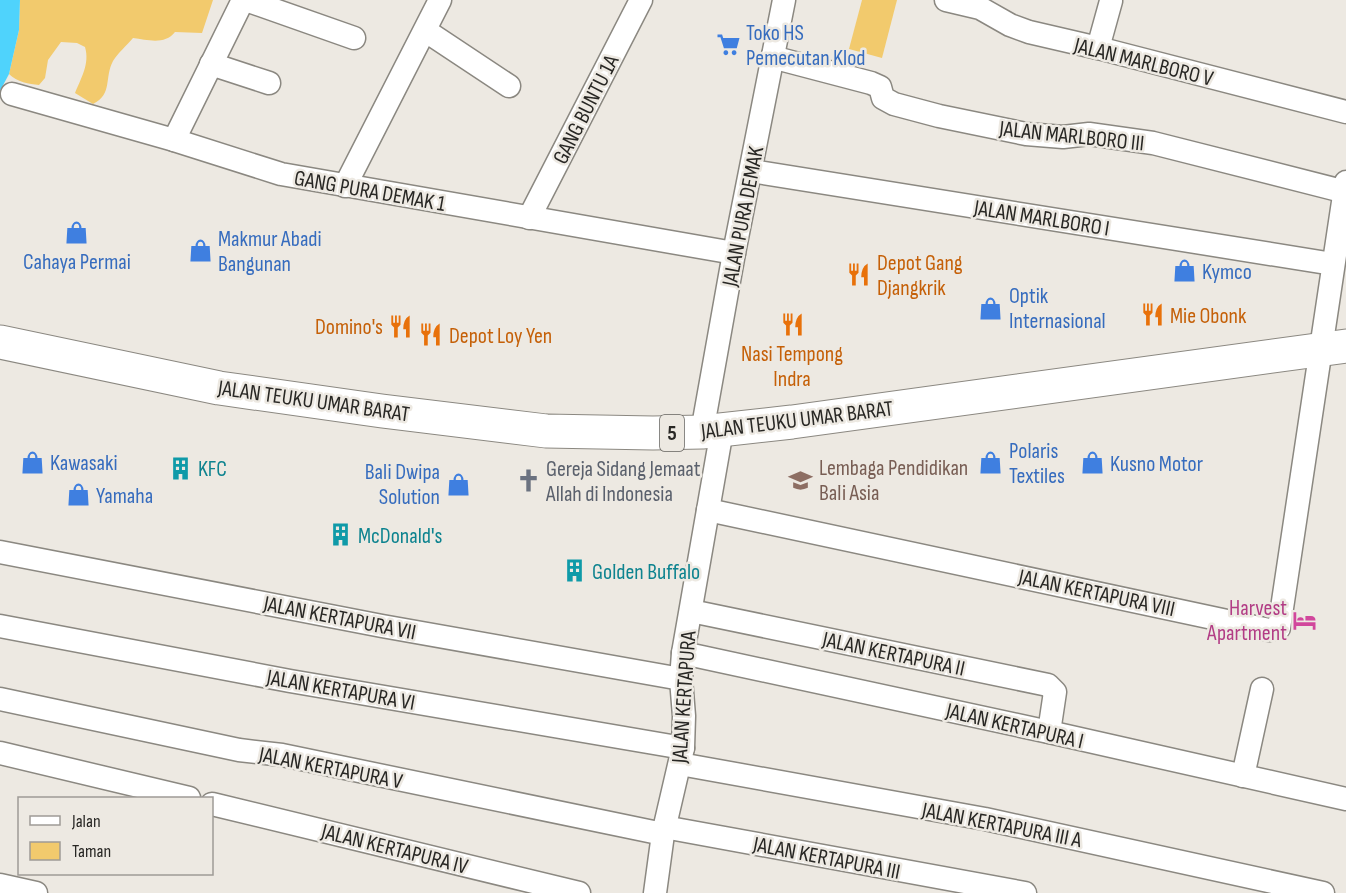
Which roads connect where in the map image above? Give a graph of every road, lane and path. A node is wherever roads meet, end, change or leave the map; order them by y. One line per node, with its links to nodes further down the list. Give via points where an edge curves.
1 (244, 0): 9 (street); 12 (street)
2 (440, 0): 8 (street)
3 (641, 0): 21 (street, GANG BUNTU 1A)
4 (784, 0): 11 (street, JALAN PURA DEMAK)
5 (946, 0): 7 (street, JALAN MARLBORO V)
6 (1110, 0): 10 (street)
7 (972, 3): 10 (street, JALAN MARLBORO V, via 1018,29)
8 (426, 31): 14 (street); 19 (street)
9 (354, 38)
10 (1098, 48): 16 (street, JALAN MARLBORO V)
11 (772, 57): 18 (street, JALAN PURA DEMAK); 20 (street, JALAN MARLBORO III, via 871,83 880,87 884,99 894,104 939,116 1034,135 1089,134 1152,143)
12 (211, 64): 13 (street); 17 (street)
13 (269, 83)
14 (509, 86)
15 (12, 94): 17 (street, GANG PURA DEMAK 1)
16 (1346, 112)
17 (174, 140): 19 (street, GANG PURA DEMAK 1, via 281,174)
18 (752, 171): 22 (street, JALAN PURA DEMAK); 23 (street, JALAN MARLBORO I)
19 (345, 186): 21 (street, GANG PURA DEMAK 1)
20 (1345, 189): 23 (street)
21 (529, 218): 22 (street, GANG PURA DEMAK 1)
22 (734, 254): 26 (street, JALAN PURA DEMAK)
23 (1333, 264): 25 (street)
24 (0, 342): 26 (highway, JALAN TEUKU UMAR BARAT / 5, via 219,388 382,411 546,431)
25 (1333, 347): 26 (highway, JALAN TEUKU UMAR BARAT / 5); 27 (street, JALAN KERTAPURA VIII, via 1281,625 1276,629)
26 (712, 431): 27 (street, JALAN KERTAPURA)
27 (708, 510): 29 (street, JALAN KERTAPURA)
28 (0, 552): 32 (street, JALAN KERTAPURA VII)
29 (691, 611): 31 (street, JALAN KERTAPURA); 35 (street, JALAN KERTAPURA II, via 1048,685 1055,692)
30 (0, 626): 37 (street, JALAN KERTAPURA VI)
31 (683, 653): 32 (street, JALAN KERTAPURA); 35 (street, JALAN KERTAPURA I)
32 (681, 680): 37 (street, JALAN KERTAPURA)
33 (1262, 689): 38 (street)
34 (0, 699): 42 (street, JALAN KERTAPURA V, via 239,750 282,755)
35 (1049, 732): 38 (street, JALAN KERTAPURA I)
36 (0, 753): 39 (street)
37 (681, 756): 42 (street, JALAN KERTAPURA); 48 (street, JALAN KERTAPURA III A)
38 (1243, 776): 40 (street, JALAN KERTAPURA I)
39 (185, 797)
40 (1346, 799)
41 (213, 804): 45 (street, JALAN KERTAPURA IV)
42 (663, 831): 46 (street, JALAN KERTAPURA); 47 (street, JALAN KERTAPURA III)
43 (0, 885): 44 (street)
44 (36, 893)
45 (579, 893)
46 (655, 893)
47 (1025, 893)
48 (1323, 893)

